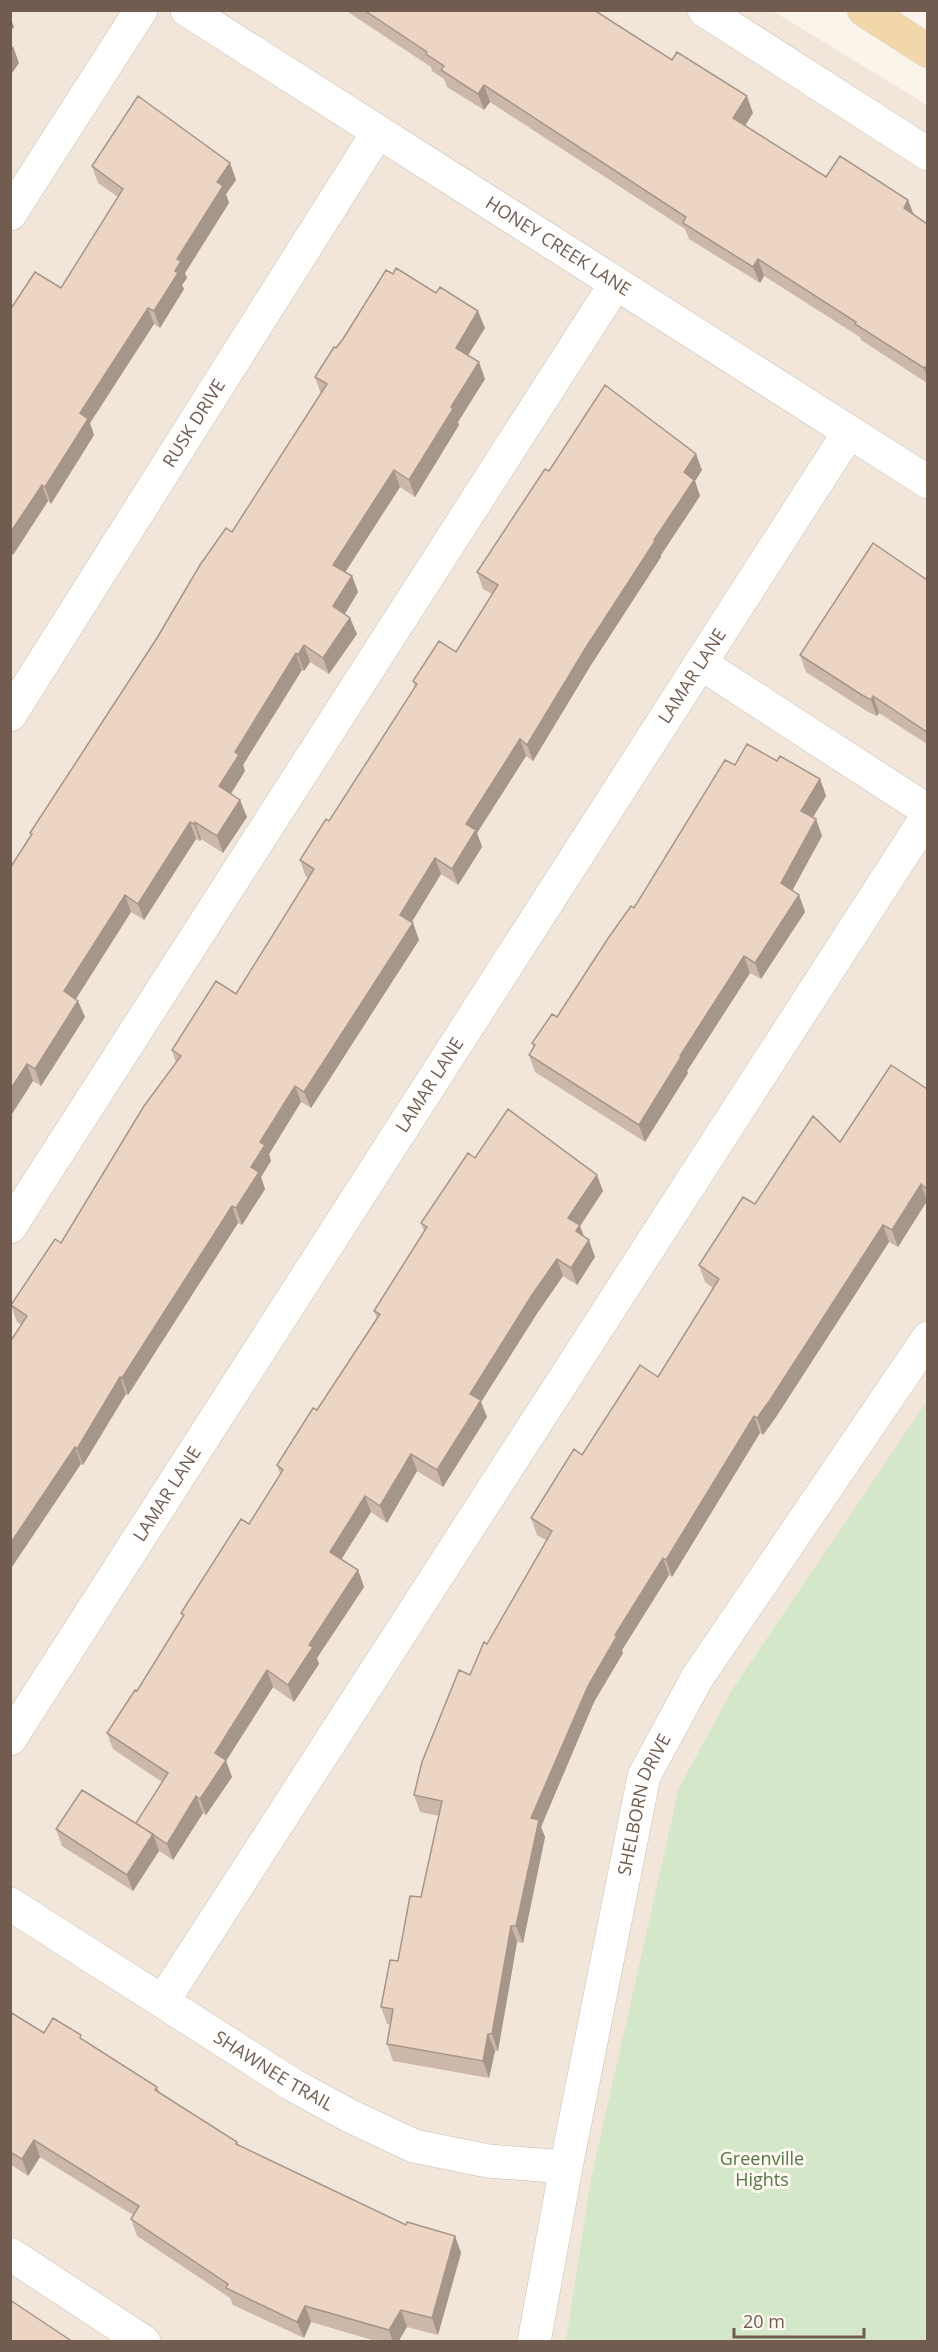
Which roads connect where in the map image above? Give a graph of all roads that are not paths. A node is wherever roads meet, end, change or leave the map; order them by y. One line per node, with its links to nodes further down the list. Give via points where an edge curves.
1 (141, 10): 8 (street)
2 (187, 10): 6 (street, HONEY CREEK LANE)
3 (704, 10): 7 (street)
4 (864, 10): 5 (main road)
5 (927, 51)
6 (378, 132): 9 (street, HONEY CREEK LANE); 13 (street, RUSK DRIVE)
7 (927, 154)
8 (10, 214)
9 (616, 283): 10 (street, HONEY CREEK LANE); 15 (street)
10 (849, 432): 11 (street, HONEY CREEK LANE); 12 (street, LAMAR LANE)
11 (927, 482)
12 (700, 663): 14 (street); 17 (street, LAMAR LANE)
13 (10, 715)
14 (927, 813): 19 (street)
15 (10, 1227)
16 (927, 1338): 20 (street, SHELBORN DRIVE, via 697,1678 644,1776)
17 (10, 1739)
18 (10, 1904): 19 (street, SHAWNEE TRAIL)
19 (163, 2001): 20 (street, SHAWNEE TRAIL, via 293,2085 414,2146 488,2161)
20 (566, 2167): 23 (street, SHELBORN DRIVE)
21 (10, 2254): 22 (street)
22 (144, 2342)
23 (534, 2342)

